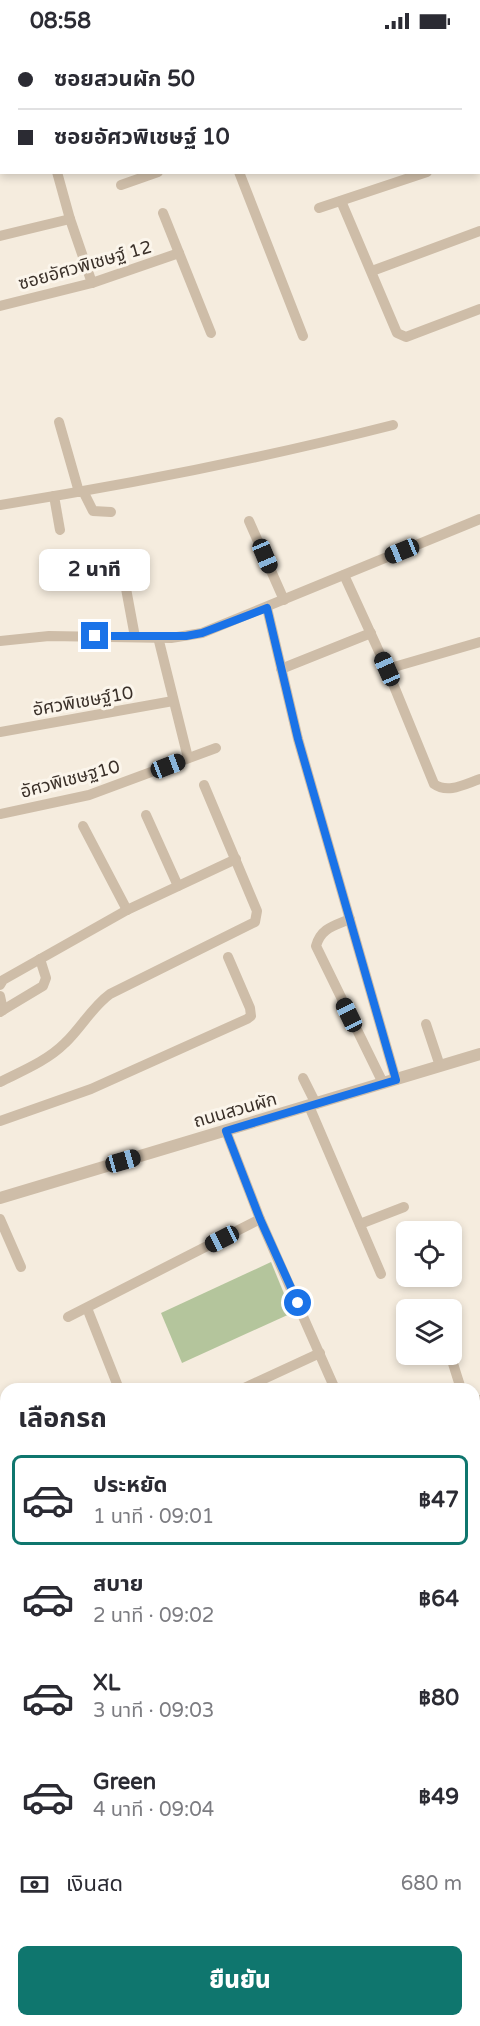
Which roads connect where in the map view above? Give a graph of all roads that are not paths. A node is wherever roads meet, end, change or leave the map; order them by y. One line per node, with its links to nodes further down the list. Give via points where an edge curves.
1 (58, 174): 9 (street)
2 (151, 174): 5 (street)
3 (243, 174): 18 (street)
4 (421, 174): 6 (street)
5 (121, 185)
6 (341, 201): 7 (street); 13 (street)
7 (319, 208)
8 (163, 213): 12 (street)
9 (70, 219): 11 (street); 14 (street)
10 (480, 231): 13 (street)
11 (0, 236)
12 (180, 253): 14 (street, ซอยอัศวพิเชษฐ์ 12); 17 (street)
13 (372, 271): 16 (street, via 395,330 406,337)
14 (92, 283): 15 (street, ซอยอัศวพิเชษฐ์ 12)
15 (0, 306)
16 (480, 309)
17 (211, 333)
18 (303, 336)
19 (59, 422): 21 (street)
20 (393, 424): 21 (street, via 304,448)
21 (81, 491): 22 (street); 24 (street, via 93,511)
22 (54, 496): 23 (street); 27 (street)
23 (0, 505)
24 (111, 512)
25 (480, 519): 29 (street)
26 (249, 521): 30 (street)
27 (60, 530)
28 (122, 567): 33 (street)
29 (344, 575): 30 (street); 32 (street)
30 (284, 600): 31 (street)
31 (267, 608): 34 (street, via 202,633); 37 (street)
32 (371, 633): 37 (street); 38 (street)
33 (135, 637): 34 (street); 35 (street, via 49,636)
34 (158, 637): 39 (street)
35 (0, 641)
36 (480, 642): 38 (street)
37 (281, 669): 51 (street)
38 (387, 669): 43 (street, via 434,784 448,789)
39 (172, 701): 40 (street, อัศวพิเชษฐ์10); 42 (street)
40 (0, 732)
41 (216, 748): 42 (street, อัศวพิเชษฐ10)
42 (188, 758): 45 (street, อัศวพิเชษฐ10, via 89,795)
43 (480, 779)
44 (204, 785): 48 (street)
45 (0, 814)
46 (146, 814): 49 (street)
47 (83, 826): 50 (street)
48 (236, 859): 49 (street); 62 (street, via 257,911 255,922 110,994 55,1052)
49 (178, 886): 50 (street)
50 (128, 910): 53 (street)
51 (350, 920): 61 (street); 63 (street, via 327,928 316,946)
52 (228, 957): 65 (street, via 250,1008 251,1016 247,1019 91,1089)
53 (40, 959): 54 (street); 56 (street, via 46,978 43,986)
54 (0, 985)
55 (0, 996): 56 (street)
56 (2, 1011)
57 (426, 1024): 59 (street)
58 (480, 1054): 59 (street, ถนนสวนผัก)
59 (440, 1066): 61 (street, ถนนสวนผัก)
60 (303, 1077): 64 (street)
61 (396, 1080): 63 (street, ถนนสวนผัก)
62 (0, 1082)
63 (383, 1083): 64 (street, ถนนสวนผัก)
64 (313, 1105): 66 (street, ถนนสวนผัก); 71 (street)
65 (0, 1121)
66 (226, 1131): 67 (street, ถนนสวนผัก); 70 (street)
67 (0, 1198)
68 (404, 1207): 71 (street)
69 (0, 1219): 72 (street)
70 (260, 1219): 74 (street); 76 (street)
71 (360, 1224): 73 (street)
72 (21, 1267)
73 (381, 1274)
74 (87, 1308): 75 (street); 78 (street)
75 (68, 1317)
76 (320, 1353): 79 (street); 80 (street)
77 (453, 1365): 81 (street)
78 (117, 1383)
79 (255, 1383)
80 (332, 1383)
81 (459, 1383)

